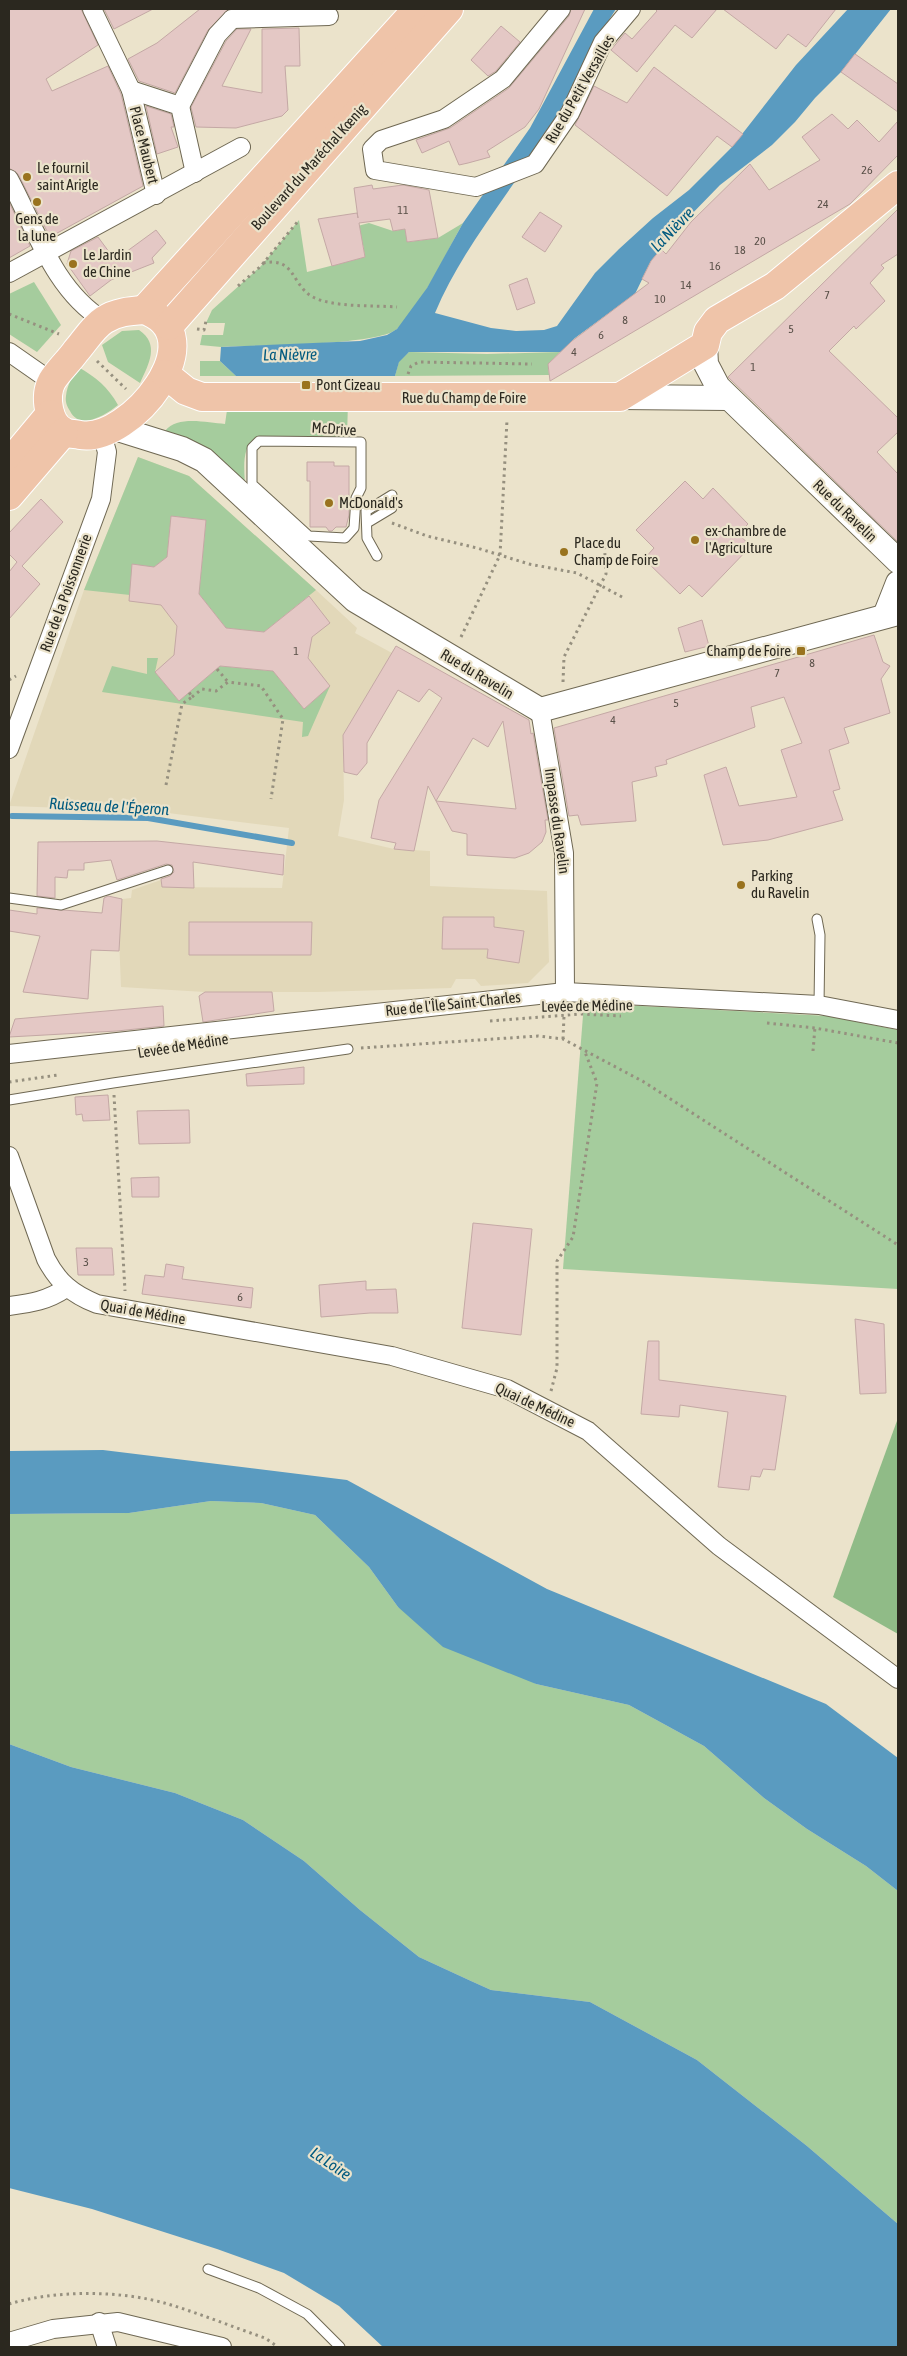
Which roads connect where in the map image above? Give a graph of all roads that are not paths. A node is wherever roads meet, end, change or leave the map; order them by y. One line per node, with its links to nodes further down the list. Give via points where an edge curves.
1 (92, 9): 8 (street)
2 (417, 9): 17 (main road, Boulevard du Maréchal Kœnig)
3 (449, 9): 19 (main road, Boulevard du Maréchal Kœnig)
4 (561, 9): 5 (street, Rue du Petit Versailles, via 503,79 444,119 381,140 372,149 375,170 476,187 535,164 570,113 603,42)
5 (631, 9)
6 (231, 14): 7 (street); 9 (street)
7 (329, 16)
8 (130, 90): 9 (street, Place Maubert); 14 (street, Place Maubert)
9 (180, 106): 11 (street)
10 (242, 147): 11 (street)
11 (195, 174): 14 (street)
12 (10, 183): 15 (street)
13 (898, 185): 20 (main road, via 774,286 717,320)
14 (156, 195): 15 (street)
15 (47, 253): 16 (street); 18 (street, via 68,290 88,311)
16 (9, 273)
17 (144, 310): 18 (main road, via 123,312); 19 (main road, via 155,314)
18 (103, 320): 23 (main road)
19 (169, 326): 22 (main road, via 174,343 172,359)
20 (704, 345): 24 (main road); 25 (main road, Rue du Ravelin, via 706,364)
21 (9, 352): 23 (street)
22 (165, 374): 24 (main road, Rue du Champ de Foire, via 186,391 202,397); 27 (main road, via 142,404)
23 (52, 382): 26 (main road, via 48,398)
24 (620, 397): 25 (main road, Rue du Champ de Foire)
25 (728, 398): 35 (main road, Rue du Ravelin)
26 (57, 423): 27 (main road, via 83,436); 28 (main road); 31 (main road)
27 (108, 431): 38 (main road, Rue du Ravelin, via 182,449 204,460 355,600); 39 (street, Rue de la Poissonnerie, via 101,499)
28 (9, 463)
29 (252, 484): 29 (lane, McDrive, via 309,536 345,538 354,528 356,498 361,488 361,442 259,441 252,448)
30 (392, 495): 33 (lane, via 366,511)
31 (9, 496)
32 (392, 508): 33 (lane)
33 (367, 523): 34 (lane, via 367,538)
34 (376, 556)
35 (898, 561)
36 (898, 583): 37 (main road)
37 (891, 614): 38 (main road)
38 (540, 710): 43 (street, Impasse du Ravelin, via 564,852)
39 (9, 749)
40 (168, 870): 41 (lane, via 61,905)
41 (9, 898)
42 (817, 919): 44 (lane, via 820,935)
43 (565, 992): 44 (street, Rue de l'Île Saint-Charles); 47 (street, Rue de l'Île Saint-Charles)
44 (819, 1005): 45 (street, Rue de l'Île Saint-Charles)
45 (898, 1020)
46 (348, 1049): 48 (lane)
47 (9, 1054)
48 (9, 1100)
49 (9, 1156): 50 (street, Quai de Médine, via 46,1259)
50 (66, 1288): 51 (street, via 52,1298); 52 (street, Quai de Médine, via 97,1304 392,1356 507,1389 588,1431 719,1546)
51 (9, 1306)
52 (898, 1679)
53 (208, 2269): 58 (lane, via 259,2288 307,2314)
54 (98, 2322): 55 (street, via 53,2329); 56 (street); 57 (street, via 118,2322)
55 (9, 2342)
56 (107, 2347)
57 (222, 2347)
58 (340, 2347)

